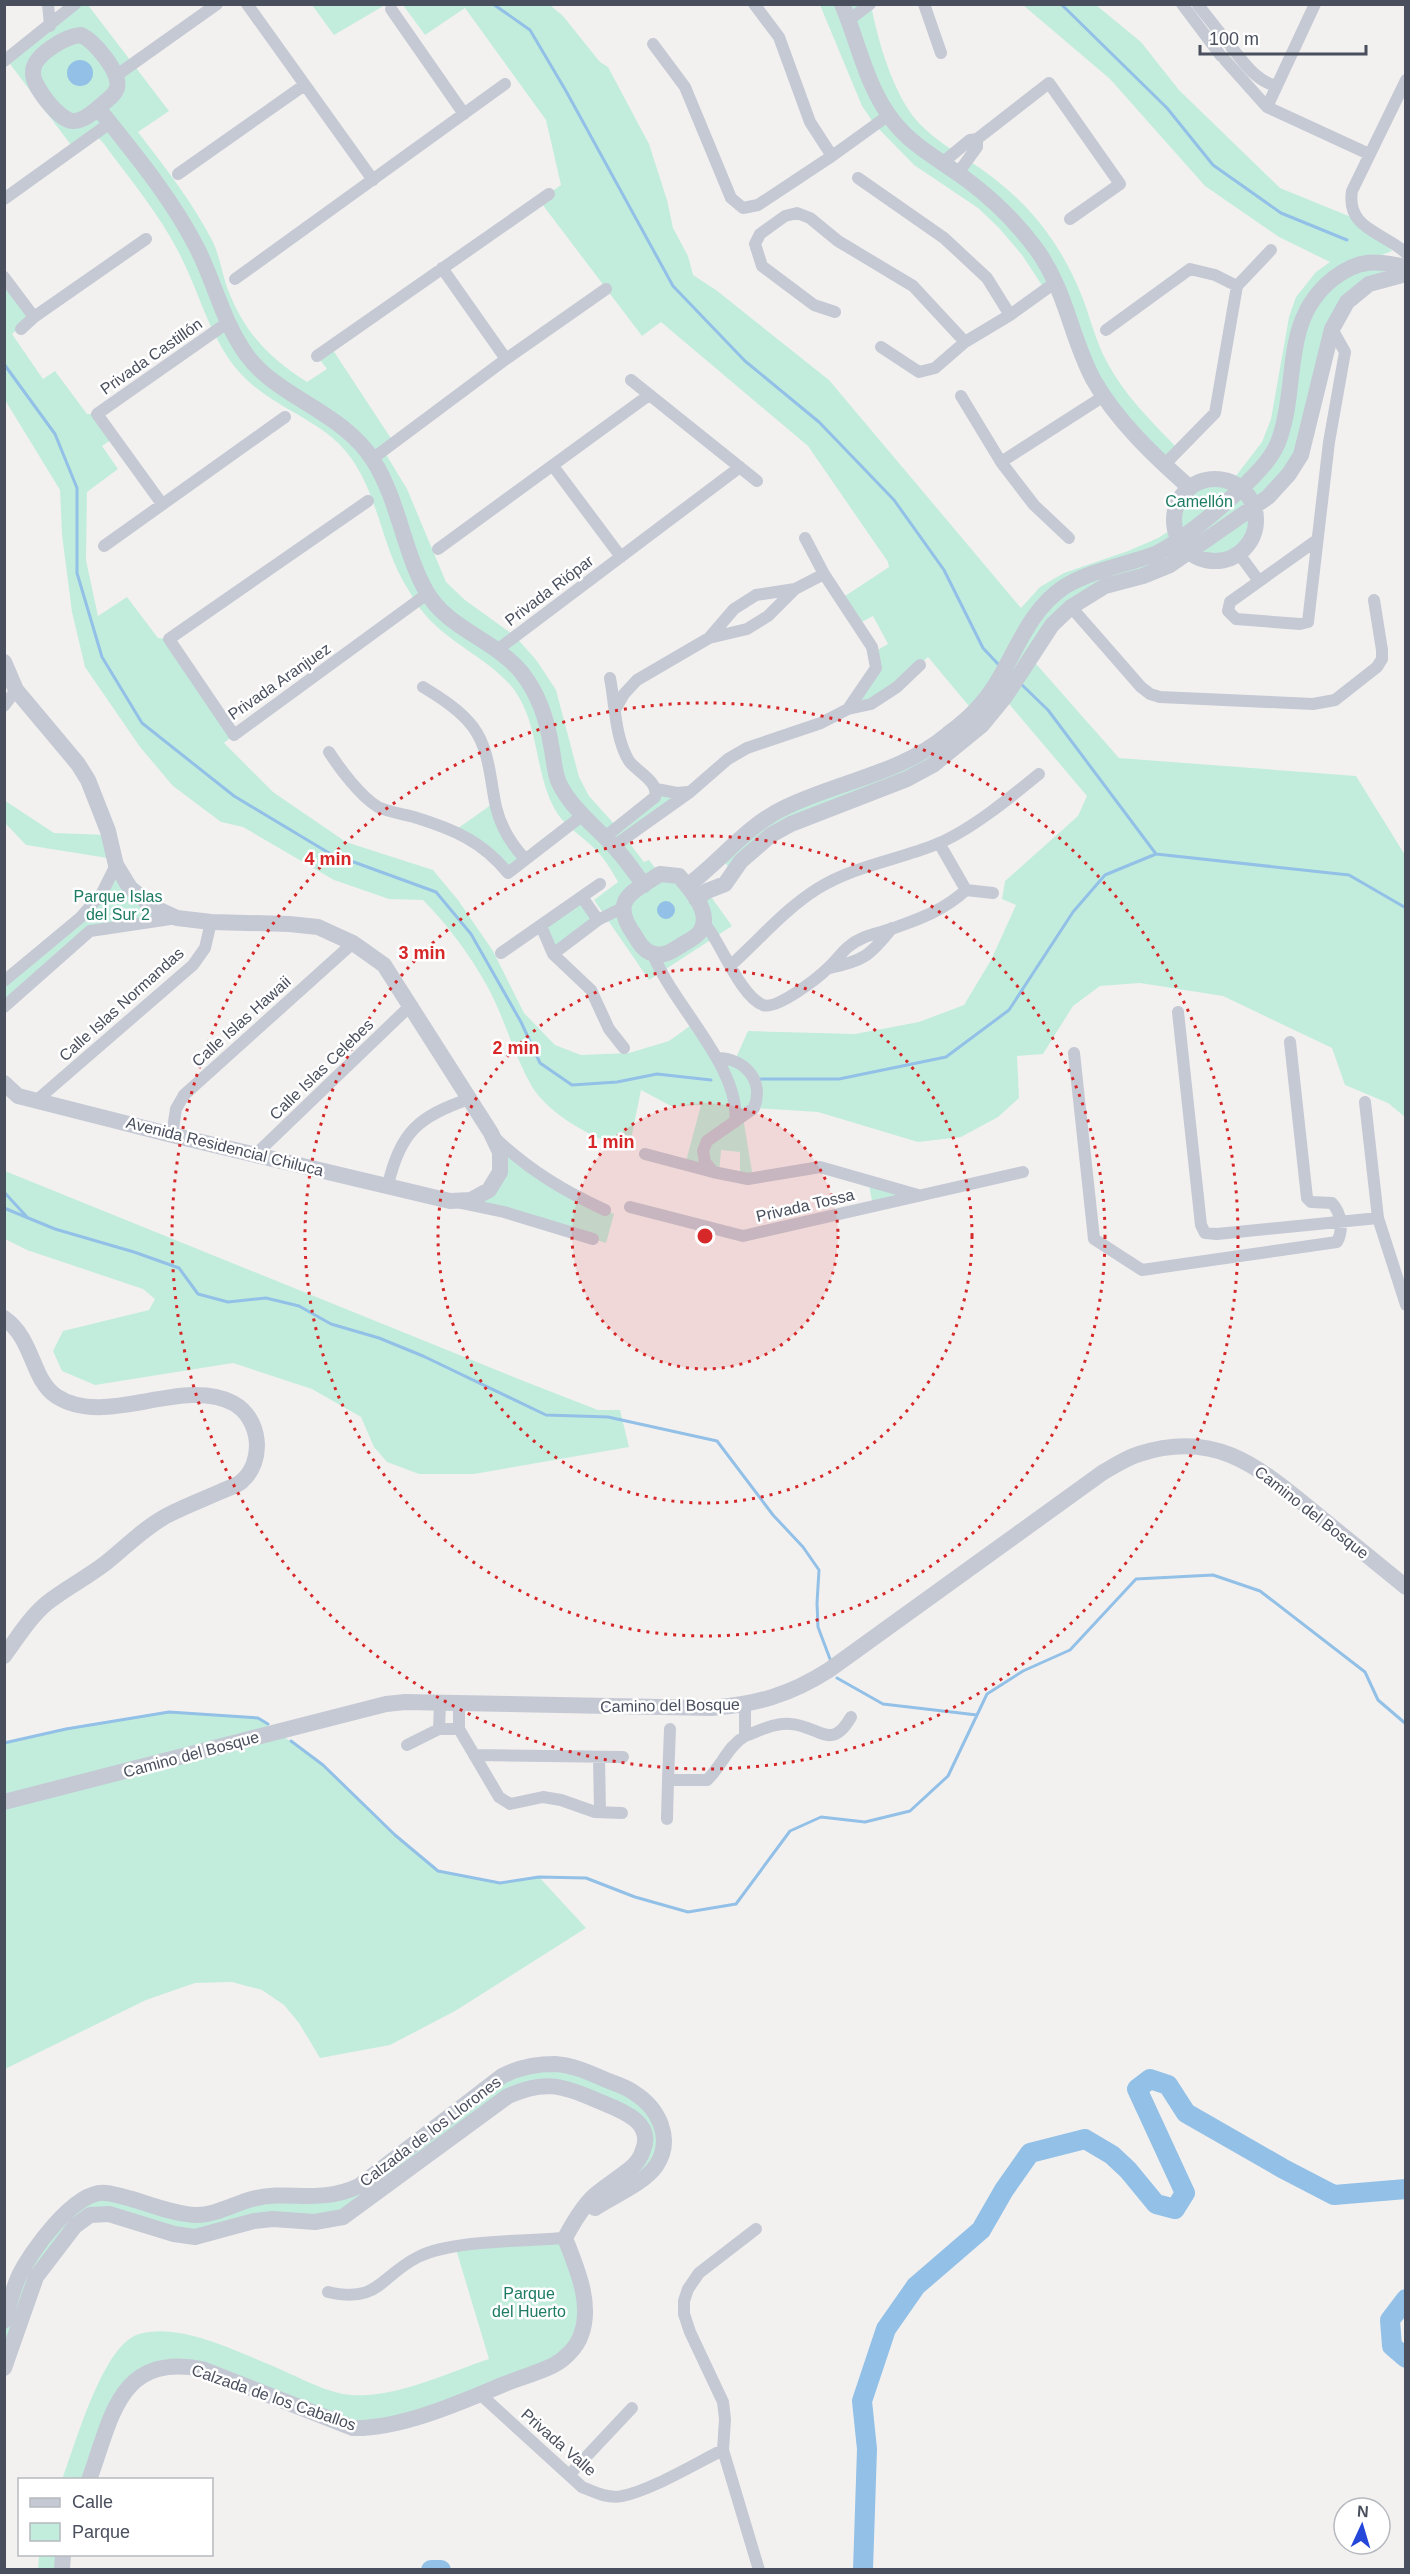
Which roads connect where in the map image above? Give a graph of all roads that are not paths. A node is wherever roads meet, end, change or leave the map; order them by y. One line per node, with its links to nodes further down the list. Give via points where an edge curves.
1 (48, 4): 13 (street)
2 (75, 4): 13 (street)
3 (217, 4): 22 (street)
4 (247, 4): 25 (street)
5 (754, 4): 34 (street, via 779,37 810,123)
6 (870, 4): 12 (street)
7 (924, 4): 18 (street)
8 (1182, 4): 10 (street)
9 (1315, 4): 26 (street)
10 (1195, 8): 15 (street); 19 (street)
11 (391, 9): 29 (street)
12 (846, 12): 30 (street, via 874,90)
13 (50, 26): 14 (street); 17 (street)
14 (62, 41): 20 (street); 22 (street, via 81,34 90,39)
15 (1227, 42): 19 (street); 26 (street, via 1257,76)
16 (653, 44): 34 (street, via 685,87 731,198 743,208 758,205)
17 (24, 45): 20 (street); 21 (street)
18 (941, 53)
19 (1220, 55): 27 (street)
20 (37, 60): 28 (street, via 33,70 35,83 60,117 73,122)
21 (4, 61)
22 (117, 75): 28 (street, via 117,88)
23 (1406, 80): 33 (street)
24 (505, 84): 29 (street)
25 (303, 86): 37 (street); 39 (street)
26 (1277, 86): 27 (street)
27 (1267, 107): 33 (street)
28 (98, 108): 31 (street)
29 (464, 114): 39 (street)
30 (889, 115): 34 (street); 35 (street, via 908,138)
31 (110, 123): 41 (street); 61 (street, via 174,208 192,239)
32 (977, 139): 35 (street, via 970,140); 36 (street, via 977,147); 42 (street, via 1049,83 1120,184)
33 (1369, 154): 43 (street, via 1350,203 1356,219)
34 (832, 156)
35 (942, 163): 36 (street)
36 (958, 173): 55 (street, via 1019,226)
37 (178, 174)
38 (858, 178): 59 (street, via 944,238 987,278)
39 (373, 180): 54 (street)
40 (549, 194): 51 (street)
41 (4, 199)
42 (1070, 219)
43 (1377, 233): 45 (street); 46 (street); 48 (street); 49 (street)
44 (146, 238): 60 (street)
45 (1406, 240)
46 (1406, 246)
47 (1271, 250): 56 (street)
48 (1406, 253)
49 (1406, 260)
50 (1406, 267): 81 (street, via 1368,261 1346,269 1320,289 1302,318 1280,439 1265,464)
51 (442, 268): 67 (street); 68 (street)
52 (1406, 274): 63 (street, via 1369,284 1347,302)
53 (4, 277): 60 (street)
54 (235, 279)
55 (1056, 282): 59 (street); 72 (street, via 1085,360)
56 (1237, 286): 64 (street, via 1215,274 1190,268); 76 (street, via 1215,413)
57 (606, 289): 68 (street)
58 (835, 312): 65 (street, via 814,305 762,266 755,244 759,234 785,216 796,213 810,218 838,241 913,286)
59 (1010, 315): 65 (street)
60 (34, 317): 62 (street)
61 (227, 323): 74 (street, via 255,364 342,426); 83 (street, Privada Castillón, via 97,414)
62 (21, 328)
63 (1332, 328): 84 (street, via 1301,455 1278,488); 88 (street, via 1345,352)
64 (1106, 330)
65 (965, 342): 66 (street, via 935,368 919,372)
66 (881, 346)
67 (317, 357)
68 (506, 359): 74 (street)
69 (631, 380): 70 (street)
70 (649, 395): 77 (street); 78 (street)
71 (961, 396): 75 (street)
72 (1104, 396): 75 (street); 76 (street)
73 (285, 417): 83 (street)
74 (372, 459): 97 (street, via 388,488)
75 (1001, 462): 86 (street, via 1034,505)
76 (1164, 465): 80 (street)
77 (553, 466): 90 (street); 93 (street, Privada Riópar)
78 (740, 467): 79 (street); 93 (street, Privada Riópar)
79 (758, 481)
80 (1189, 487): 81 (street, via 1206,479 1225,479); 87 (street, via 1177,502 1173,521)
81 (1242, 488): 84 (street); 87 (street)
82 (368, 501): 97 (street, Privada Aranjuez, via 169,639 234,735)
83 (162, 504): 89 (street)
84 (1255, 507): 91 (street); 92 (street, via 1256,528)
85 (805, 538): 94 (street)
86 (1069, 538)
87 (1178, 540): 91 (street); 100 (street, via 1158,552 1083,578)
88 (1317, 540): 95 (street); 95 (street, via 1308,622 1236,619 1228,611 1230,602)
89 (104, 546)
90 (438, 549)
91 (1189, 553): 92 (street, via 1209,561); 99 (street, via 1143,576 1105,586)
92 (1239, 554): 95 (street)
93 (621, 557): 103 (street, Privada Riópar)
94 (824, 574): 96 (street); 111 (street, via 873,652 876,668)
95 (1259, 582)
96 (795, 589): 102 (street, via 768,616 747,628); 102 (street, via 756,595 734,609)
97 (427, 594): 103 (street, via 448,617)
98 (1374, 600): 99 (street, via 1382,659 1377,667 1326,704 1150,694)
99 (1071, 607): 101 (street)
100 (1041, 608): 101 (street); 121 (street, via 982,703 947,735 904,762 787,806 752,828)
101 (1055, 622): 121 (street, via 1005,697 957,748 907,778 791,824)
102 (709, 638): 110 (street, via 637,680)
103 (497, 650): 116 (street, via 522,674 540,703 559,783)
104 (4, 662): 108 (street, Avenida Residencial Chiluca)
105 (920, 665): 111 (street, via 871,704)
106 (610, 678): 110 (street)
107 (423, 687): 117 (street, via 446,700 474,728 488,760 496,807)
108 (16, 690): 109 (street); 123 (street, Avenida Residencial Chiluca, via 83,772 108,831)
109 (4, 706)
110 (616, 708): 114 (street, via 619,733 629,761)
111 (848, 709): 115 (street, via 821,723 747,748 720,765)
112 (329, 752): 120 (street, via 343,774 378,807 444,826)
113 (1039, 774): 119 (street, via 999,807)
114 (656, 789): 115 (street); 118 (street, via 656,797)
115 (690, 792): 118 (street)
116 (582, 815): 118 (street); 122 (street)
117 (510, 842): 120 (street); 122 (street)
118 (609, 842): 125 (street)
119 (939, 843): 127 (street); 141 (street, via 818,888)
120 (494, 855): 122 (street, via 508,873)
121 (735, 855): 126 (street); 126 (street, via 725,884)
122 (525, 859)
123 (116, 865): 131 (street, Avenida Residencial Chiluca, via 130,888 153,907); 143 (street, via 102,893 81,917)
124 (600, 884): 129 (street)
125 (644, 885): 126 (street, via 660,874 670,874); 130 (street, via 627,897)
126 (695, 889): 134 (street)
127 (966, 890): 128 (street); 136 (street, via 947,907)
128 (993, 893)
129 (582, 897): 132 (street); 135 (street)
130 (622, 908): 132 (street); 140 (street, via 624,922 645,950)
131 (177, 918): 133 (street, Avenida Residencial Chiluca); 145 (street, via 90,931)
132 (598, 920): 139 (street)
133 (211, 922): 137 (street, Avenida Residencial Chiluca, via 318,927); 153 (street, Calle Islas Normandas, via 204,948 194,965)
134 (705, 924): 140 (street, via 699,934 666,955); 141 (street)
135 (542, 926): 138 (street); 139 (street)
136 (892, 928): 142 (street, via 864,935); 142 (street, via 875,950 856,962)
137 (353, 943): 144 (street, Avenida Residencial Chiluca, via 384,965); 157 (street, Calle Islas Hawaii, via 183,1095 176,1109)
138 (501, 953)
139 (553, 954): 148 (street, via 591,990 609,1029)
140 (653, 954): 150 (street, via 660,972)
141 (731, 965): 142 (street, via 754,1000 765,1006 780,1003)
142 (829, 968)
143 (4, 981)
144 (410, 1006): 152 (street, Avenida Residencial Chiluca); 159 (street, Calle Islas Celebes)
145 (4, 1007)
146 (1178, 1012): 168 (street, via 1201,1225 1205,1233)
147 (1290, 1042): 168 (street, via 1307,1198 1311,1202 1332,1203)
148 (624, 1048)
149 (1074, 1053): 168 (street, via 1094,1239 1142,1270 1329,1244 1337,1242)
150 (717, 1058): 155 (street, via 735,1104); 155 (street, via 735,1060 747,1068 756,1086 754,1108)
151 (4, 1083): 153 (street, Avenida Residencial Chiluca, via 18,1096)
152 (469, 1099): 156 (street, Avenida Residencial Chiluca); 162 (street, via 438,1109 412,1129 395,1157)
153 (38, 1100): 157 (street, Avenida Residencial Chiluca)
154 (1365, 1102): 167 (street)
155 (735, 1122): 160 (street, via 707,1141 703,1151 705,1162)
156 (491, 1133): 164 (street, Avenida Residencial Chiluca, via 500,1152 500,1172 489,1190 471,1200); 166 (street, Avenida Residencial Chiluca, via 524,1164 561,1189)
157 (172, 1135): 159 (street, Avenida Residencial Chiluca)
158 (645, 1154): 160 (street, Privada Tossa)
159 (255, 1155): 162 (street, Avenida Residencial Chiluca)
160 (713, 1172): 163 (street, Privada Tossa, via 748,1179 820,1167)
161 (1023, 1172): 163 (street, Privada Tossa)
162 (388, 1185): 164 (street, Avenida Residencial Chiluca)
163 (919, 1195): 165 (street, Privada Tossa, via 743,1236)
164 (450, 1201): 169 (street, Avenida Residencial Chiluca, via 504,1212)
165 (630, 1208)
166 (605, 1210)
167 (1378, 1218): 168 (street); 170 (street)
168 (1341, 1222)
169 (593, 1239)
170 (1406, 1305)
171 (4, 1318): 173 (street, via 26,1340 41,1378 55,1395 74,1404 96,1407 215,1396 236,1404 251,1423 258,1444 255,1463 242,1482 155,1522 106,1563 46,1604)
172 (1406, 1587): 176 (street, Camino del Bosque, via 1250,1463 1204,1448 1164,1448 1137,1454 1102,1473 802,1687)
173 (4, 1656)
174 (440, 1703): 175 (street, Camino del Bosque); 178 (street); 187 (street, Camino del Bosque, via 376,1706)
175 (459, 1704): 176 (street, Camino del Bosque, via 712,1708); 179 (street)
176 (745, 1705): 181 (street)
177 (851, 1717): 181 (street, via 844,1729 833,1736 781,1724)
178 (439, 1729): 179 (street); 182 (street)
179 (459, 1729): 183 (street)
180 (669, 1729): 186 (street)
181 (745, 1736): 186 (street, via 734,1743 707,1780)
182 (407, 1745)
183 (474, 1755): 184 (street); 188 (street, via 499,1797 510,1804 543,1797)
184 (599, 1757): 185 (street); 188 (street)
185 (623, 1757)
186 (668, 1780): 190 (street)
187 (4, 1802)
188 (600, 1812): 189 (street)
189 (622, 1813)
190 (667, 1819)
191 (574, 2221): 193 (street); 195 (street, Calzada de los Llorones, via 654,2169 662,2155 663,2128 648,2102 632,2091 576,2068 535,2065 502,2076 359,2186 344,2193 328,2197 270,2196 198,2215 104,2192 90,2195 63,2215 27,2261); 196 (street, Calzada de los Llorones, via 593,2196 633,2167 647,2141 643,2127 628,2114 556,2085 523,2089 343,2217 315,2222 254,2221 195,2237 109,2214 90,2216 75,2226 36,2277)
192 (756, 2229): 199 (street, via 699,2273 684,2301 690,2332 723,2402)
193 (565, 2238): 194 (street, via 451,2247 417,2257 380,2286 359,2296); 197 (street, Calzada de los Caballos, via 583,2291 586,2318 581,2337 570,2353 555,2364)
194 (328, 2292)
195 (4, 2321)
196 (4, 2368)
197 (480, 2394): 200 (street, Privada Valle); 201 (street, Calzada de los Caballos, via 391,2425 353,2428 202,2369 165,2367 147,2372 130,2384 118,2400)
198 (632, 2409): 200 (street)
199 (723, 2450): 200 (street, Privada Valle, via 620,2496 602,2495 582,2487); 202 (street)
200 (569, 2475)
201 (90, 2478)
202 (759, 2570)

